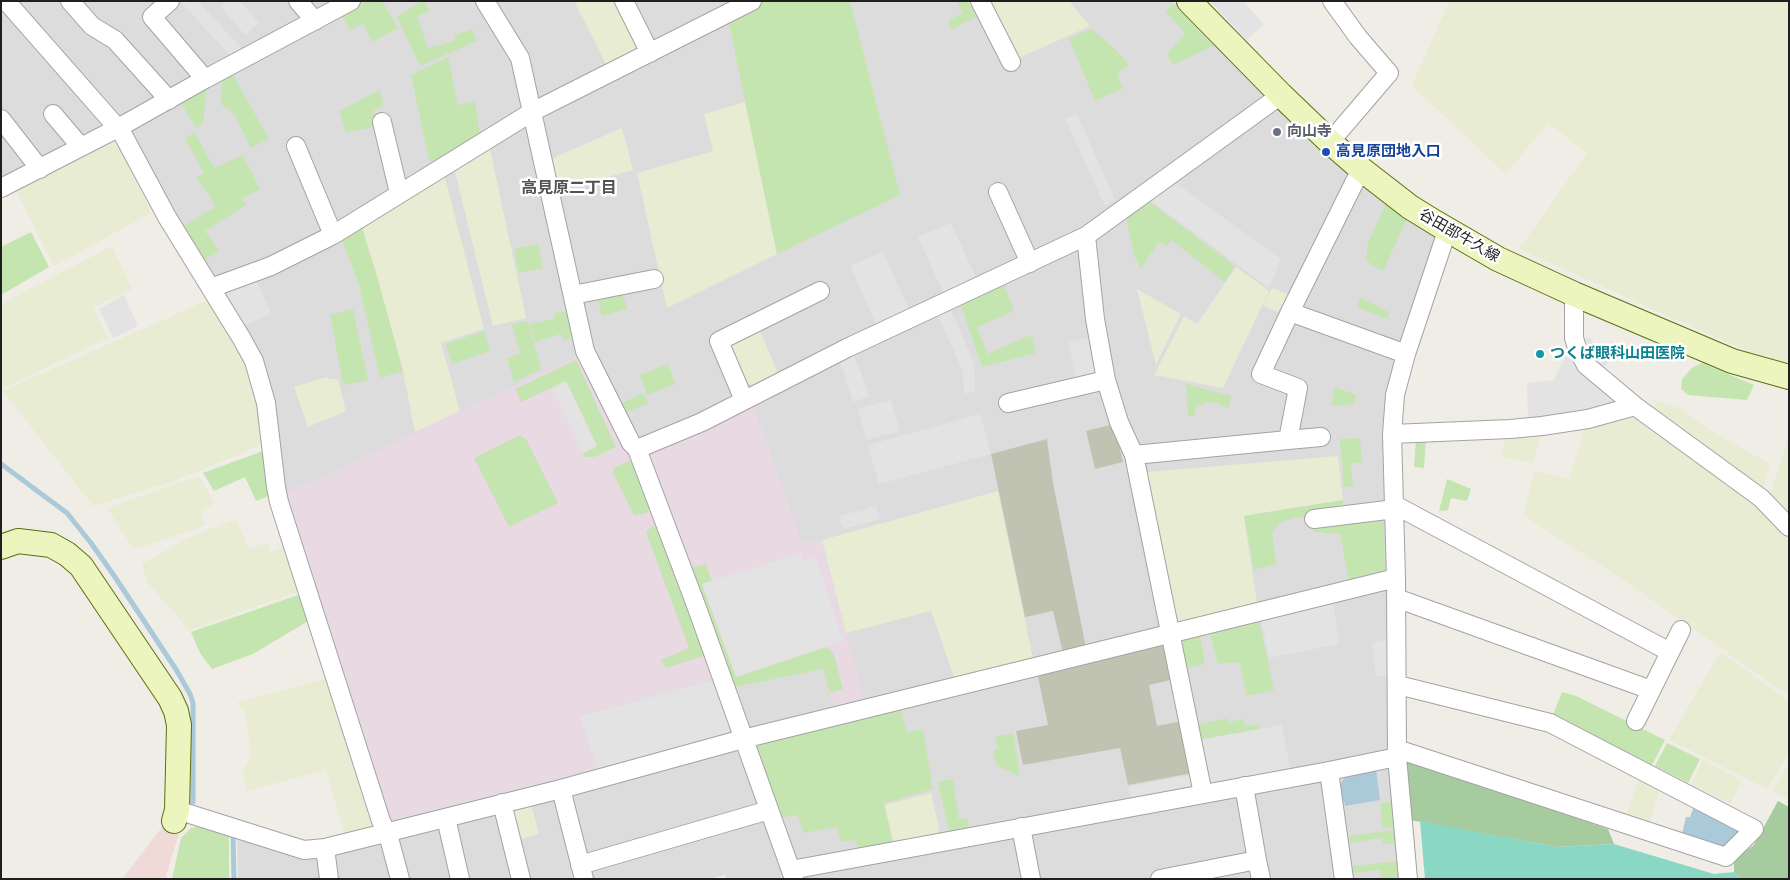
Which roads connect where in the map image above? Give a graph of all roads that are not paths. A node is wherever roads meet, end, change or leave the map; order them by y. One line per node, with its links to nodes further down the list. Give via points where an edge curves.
1 (6, 1): 22 (street)
2 (70, 1): 17 (street, via 92,26 115,40)
3 (170, 1): 15 (street, via 152,18)
4 (298, 1): 12 (street)
5 (352, 1): 12 (street)
6 (485, 1): 18 (street, via 520,58)
7 (624, 1): 13 (street)
8 (980, 1): 14 (street)
9 (1189, 1): 16 (main road, 谷田部牛久線)
10 (1332, 1): 23 (street, via 1389,73)
11 (748, 2): 13 (street)
12 (315, 21): 15 (street)
13 (650, 53): 18 (street)
14 (1011, 62)
15 (205, 79): 17 (street)
16 (1280, 95): 23 (main road, 谷田部牛久線); 33 (street)
17 (169, 100): 22 (street)
18 (532, 112): 30 (street); 39 (street)
19 (53, 114): 25 (street)
20 (1, 119): 26 (street)
21 (382, 122): 30 (street)
22 (118, 128): 25 (street); 36 (street)
23 (1330, 142): 27 (main road, 谷田部牛久線)
24 (296, 146): 32 (street)
25 (81, 148): 26 (street)
26 (40, 169): 28 (street)
27 (1361, 170): 31 (main road, 谷田部牛久線); 40 (street)
28 (1, 188)
29 (998, 192): 34 (street)
30 (399, 193): 32 (street)
31 (1447, 231): 38 (main road, 谷田部牛久線); 41 (street)
32 (333, 235): 36 (street, via 271,266)
33 (1086, 236): 34 (street); 43 (street, via 1094,319)
34 (1030, 263): 44 (street)
35 (654, 279): 39 (street)
36 (210, 288): 75 (street, via 254,361 266,403 280,502)
37 (820, 291): 44 (street, via 719,341)
38 (1574, 294): 42 (main road, 谷田部牛久線, via 1732,361); 46 (street, via 1574,338 1581,357 1599,378)
39 (573, 295): 50 (street, via 585,351)
40 (1290, 312): 41 (street); 49 (street, via 1260,374 1298,388)
41 (1406, 354): 47 (street, via 1394,395)
42 (1789, 377)
43 (1106, 380): 45 (street); 51 (street, via 1119,422)
44 (744, 400): 50 (street, via 702,422)
45 (1008, 403)
46 (1635, 406): 47 (street, via 1588,419 1542,426); 54 (street, via 1761,498)
47 (1392, 434): 52 (street)
48 (1321, 437): 49 (street)
49 (1288, 440): 51 (street)
50 (637, 449): 64 (street)
51 (1134, 455): 59 (street)
52 (1395, 507): 53 (street); 56 (street); 60 (street)
53 (1314, 519)
54 (1789, 527)
55 (1, 547): 72 (main road, via 18,541 51,546 81,566 170,698 179,725)
56 (1396, 578): 57 (street); 59 (street)
57 (1396, 598): 61 (street); 62 (street)
58 (1681, 630): 60 (street)
59 (1171, 634): 64 (street); 69 (street)
60 (1670, 652): 62 (street)
61 (1398, 685): 65 (street); 65 (street, via 1550,723 1754,829 1726,857)
62 (1651, 690): 63 (street)
63 (1636, 721)
64 (743, 739): 68 (street); 71 (street)
65 (1397, 753): 66 (street); 88 (street)
66 (1328, 771): 67 (street); 87 (street)
67 (1244, 786): 69 (street); 77 (street)
68 (561, 789): 70 (street); 78 (street)
69 (1203, 794): 74 (street)
70 (502, 803): 73 (street); 83 (street)
71 (769, 810): 78 (street); 79 (street)
72 (176, 816): 76 (street, via 304,850)
73 (446, 818): 75 (street); 82 (street)
74 (1021, 828): 79 (street); 84 (street)
75 (386, 832): 76 (street); 81 (street)
76 (325, 848): 80 (street)
77 (1257, 860): 85 (street); 86 (street)
78 (582, 872)
79 (792, 874)
80 (328, 879)
81 (400, 879)
82 (460, 879)
83 (521, 879)
84 (1031, 879)
85 (1160, 879)
86 (1260, 879)
87 (1344, 879)
88 (1408, 879)

